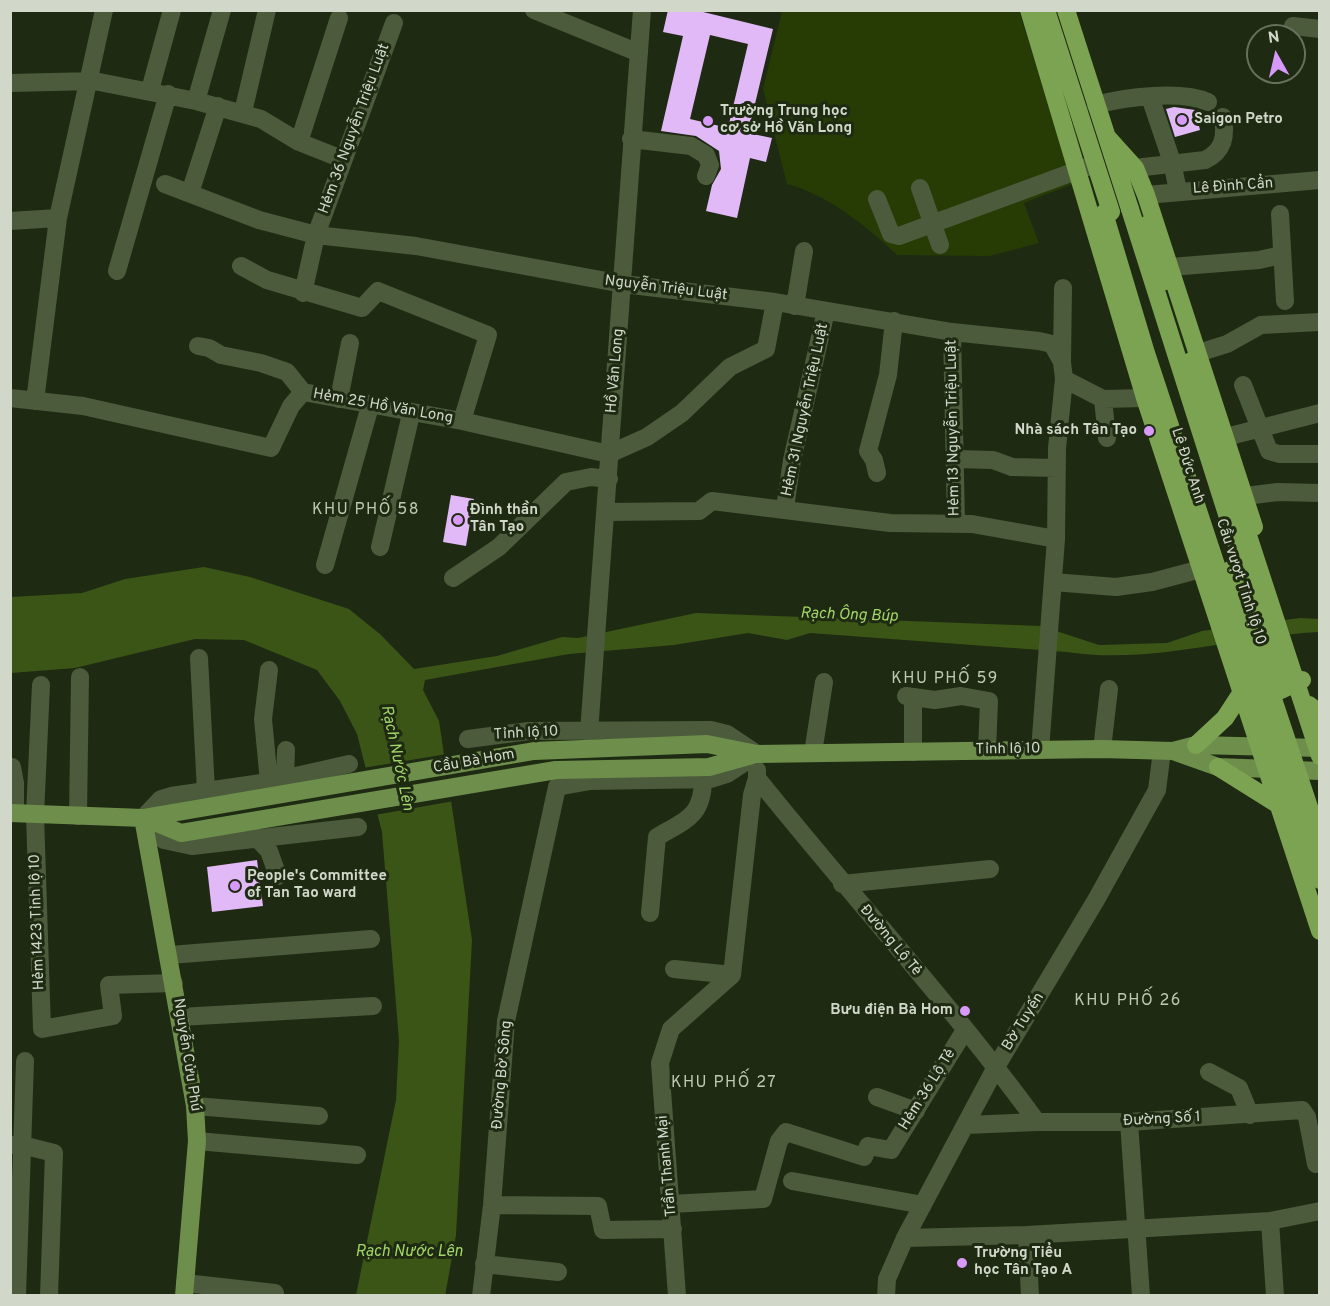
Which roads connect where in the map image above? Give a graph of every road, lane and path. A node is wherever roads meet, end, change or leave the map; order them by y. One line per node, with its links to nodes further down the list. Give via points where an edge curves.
1 (104, 10): 14 (street)
2 (172, 10): 16 (street)
3 (222, 10): 18 (street)
4 (267, 10): 22 (street)
5 (534, 10): 12 (street)
6 (642, 10): 12 (street, Hồ Văn Long)
7 (1029, 10): 13 (highway); 28 (highway)
8 (1046, 10): 13 (highway)
9 (1068, 15): 20 (highway)
10 (339, 18): 25 (street)
11 (394, 23): 26 (street, Hẻm 36 Nguyễn Triệu Luật)
12 (639, 53): 24 (street, Hồ Văn Long)
13 (1066, 71): 28 (highway)
14 (88, 81): 15 (street); 16 (street); 40 (street)
15 (10, 83)
16 (159, 92): 18 (street); 49 (street)
17 (1150, 97): 19 (street, via 1196,97); 20 (street); 27 (street)
18 (196, 101): 21 (street)
19 (1208, 102)
20 (1096, 105): 29 (highway, Cầu vượt Tỉnh lộ 10)
21 (218, 106): 22 (street); 35 (street)
22 (243, 112): 25 (street, via 272,124)
23 (1223, 117): 27 (street, via 1222,145 1215,155 1205,160)
24 (632, 139): 30 (street, via 691,146 706,155 710,165); 50 (street, Hồ Văn Long)
25 (298, 142): 26 (street)
26 (342, 159): 43 (street, Hẻm 36 Nguyễn Triệu Luật)
27 (1172, 162): 29 (street); 34 (street)
28 (1087, 168): 38 (highway); 38 (highway, Cầu vượt Tỉnh lộ 10, via 1104,190); 42 (street)
29 (1127, 173): 37 (highway, Cầu vượt Tỉnh lộ 10)
30 (706, 176)
31 (1320, 180): 34 (street, Lê Đình Cẩn)
32 (165, 183): 35 (street, Nguyễn Triệu Luật)
33 (920, 188): 42 (street)
34 (1178, 191): 37 (street, Lê Đình Cẩn)
35 (190, 193): 43 (street, Nguyễn Triệu Luật, via 259,220)
36 (877, 199): 42 (street, via 891,234 899,236)
37 (1139, 203): 48 (highway); 120 (highway, Cầu vượt Tỉnh lộ 10, bridge); 132 (highway, Cầu vượt Tỉnh lộ 10, bridge)
38 (1102, 212): 67 (highway, Lê Đức Anh); 139 (highway, Cầu vượt Tỉnh lộ 10, bridge); 143 (highway, Cầu vượt Tỉnh lộ 10, bridge)
39 (1280, 214): 46 (street)
40 (58, 218): 41 (street); 70 (street)
41 (10, 221)
42 (934, 225): 44 (street)
43 (316, 235): 50 (street, Nguyễn Triệu Luật, via 416,246); 52 (street, Hẻm 36 Nguyễn Triệu Luật)
44 (940, 245)
45 (804, 251): 55 (street)
46 (1281, 255): 48 (street); 53 (street)
47 (240, 266): 52 (street)
48 (1170, 267): 62 (highway)
49 (117, 271)
50 (623, 284): 54 (street, Nguyễn Triệu Luật); 78 (street, Hồ Văn Long)
51 (1063, 288): 63 (street)
52 (303, 293): 74 (street, via 362,308 378,291 488,335)
53 (1285, 301)
54 (775, 303): 55 (street, Nguyễn Triệu Luật); 78 (street, via 766,349 730,367 674,419)
55 (795, 306): 56 (street, Nguyễn Triệu Luật)
56 (826, 311): 57 (street, Nguyễn Triệu Luật); 86 (street, Hẻm 31 Nguyễn Triệu Luật)
57 (894, 321): 59 (street, Nguyễn Triệu Luật); 82 (street, via 888,375 868,451)
58 (1320, 322): 62 (street, via 1261,326 1227,344)
59 (952, 332): 63 (street, Nguyễn Triệu Luật, via 1052,344); 80 (street, Hẻm 13 Nguyễn Triệu Luật)
60 (350, 343): 68 (street)
61 (198, 346): 65 (street, via 287,372)
62 (1198, 353): 76 (highway)
63 (1063, 370): 69 (street, Nguyễn Triệu Luật); 81 (street)
64 (1243, 385): 75 (street)
65 (303, 392): 68 (street, Hẻm 25 Hồ Văn Long); 70 (street, Hẻm 25 Hồ Văn Long, via 291,406 271,448 82,406)
66 (10, 398): 70 (street, Hẻm 25 Hồ Văn Long)
67 (1145, 398): 69 (street, Nguyễn Triệu Luật); 93 (highway, Lê Đức Anh)
68 (339, 399): 71 (street, Hẻm 25 Hồ Văn Long)
69 (1103, 399): 77 (street)
70 (35, 400)
71 (370, 406): 73 (street, Hẻm 25 Hồ Văn Long); 92 (street)
72 (1320, 413): 75 (street)
73 (411, 414): 74 (street, Hẻm 25 Hồ Văn Long); 90 (street)
74 (462, 421): 78 (street, Hẻm 25 Hồ Văn Long)
75 (1258, 429): 76 (street); 79 (street, via 1269,451)
76 (1226, 436): 85 (highway)
77 (1107, 438)
78 (609, 454): 83 (street, Hồ Văn Long)
79 (1320, 454)
80 (955, 459): 81 (street); 88 (street, Hẻm 13 Nguyễn Triệu Luật)
81 (1057, 468): 89 (street)
82 (877, 473)
83 (609, 479): 87 (street, Hồ Văn Long); 94 (street, via 591,477 566,482 499,547)
84 (1320, 493): 85 (street)
85 (1245, 496): 91 (highway)
86 (785, 508): 87 (street, via 712,501 699,512); 88 (street, via 890,523)
87 (606, 512): 105 (street, Hồ Văn Long)
88 (956, 524): 89 (street)
89 (1056, 538): 95 (street)
90 (380, 547)
91 (1264, 557): 93 (highway, via 1241,570 1222,573); 99 (highway)
92 (325, 565)
93 (1201, 569): 95 (street, via 1116,587); 103 (highway, Lê Đức Anh)
94 (453, 578)
95 (1053, 582): 114 (street)
96 (199, 658): 130 (street)
97 (269, 670): 128 (street, via 263,709)
98 (80, 677): 135 (street)
99 (1302, 680): 103 (highway, via 1272,694); 104 (highway)
100 (824, 682): 118 (street)
101 (40, 685): 134 (street, Hẻm 1423 Tỉnh lộ 10)
102 (1109, 689): 112 (street)
103 (1242, 692): 109 (highway, via 1225,718); 110 (highway, Lê Đức Anh)
104 (1314, 709): 106 (highway)
105 (589, 732): 107 (street, Tỉnh lộ 10, via 519,731); 119 (street, Tỉnh lộ 10, via 711,730 728,734)
106 (1320, 737)
107 (468, 739)
108 (707, 744): 119 (main road, Tỉnh lộ 10); 136 (main road, Cầu Bà Hom, via 534,752)
109 (1196, 745): 110 (main road, Tỉnh lộ 10); 116 (main road, Tỉnh lộ 10)
110 (1259, 746): 111 (main road, Tỉnh lộ 10); 124 (highway, Lê Đức Anh)
111 (1320, 748)
112 (1102, 749): 114 (main road, Tỉnh lộ 10); 116 (main road, Tỉnh lộ 10)
113 (286, 750): 128 (street)
114 (1040, 750): 115 (main road, Tỉnh lộ 10)
115 (987, 751): 117 (main road, Tỉnh lộ 10); 117 (street, via 989,701 960,696 935,700 909,696)
116 (1168, 751): 123 (main road); 156 (street, Bờ Tuyến, via 1157,790)
117 (914, 752): 118 (main road, Tỉnh lộ 10)
118 (813, 753): 119 (main road, Tỉnh lộ 10)
119 (757, 754): 126 (main road, Tỉnh lộ 10); 127 (street)
120 (1320, 756)
121 (349, 764): 128 (street)
122 (12, 767): 133 (street)
123 (1218, 767): 124 (main road); 131 (highway)
124 (1265, 769): 125 (main road); 131 (highway, Lê Đức Anh)
125 (1320, 771)
126 (706, 773): 129 (street, Tỉnh lộ 10); 136 (main road, Cầu Bà Hom, via 556,770 181,833); 145 (street, via 703,796 694,815 657,837)
127 (757, 778): 144 (street, Đường Lộ Tẻ); 150 (street)
128 (277, 781): 130 (street)
129 (557, 787): 171 (street, Đường Bờ Sông, via 506,1021)
130 (206, 791): 136 (street, via 161,800)
131 (1277, 804): 143 (highway, Lê Đức Anh)
132 (1320, 806)
133 (13, 813): 134 (main road)
134 (35, 815): 135 (main road); 151 (street, Hẻm 1423 Tỉnh lộ 10, via 42,1029 113,1016 109,985)
135 (78, 816): 136 (main road)
136 (143, 818): 138 (street, via 153,831 176,844 192,846); 148 (main road, Nguyễn Cửu Phú)
137 (358, 827): 138 (street)
138 (257, 838): 142 (street, via 269,851)
139 (1320, 840)
140 (1320, 861): 143 (highway)
141 (990, 869): 144 (street)
142 (278, 876)
143 (1311, 880): 146 (highway, Lê Đức Anh)
144 (842, 884): 154 (street, Đường Lộ Tẻ)
145 (650, 914)
146 (1320, 930)
147 (371, 939): 148 (street)
148 (170, 955): 151 (main road, Nguyễn Cửu Phú)
149 (674, 969): 150 (street)
150 (732, 975): 172 (street, Trần Thanh Mại, via 671,1029 660,1063)
151 (174, 983): 153 (main road, Nguyễn Cửu Phú)
152 (373, 1006): 153 (street)
153 (180, 1017): 159 (main road, Nguyễn Cửu Phú)
154 (965, 1030): 156 (street, Đường Lộ Tẻ); 160 (street, Hẻm 36 Lộ Tẻ)
155 (25, 1061): 167 (street)
156 (996, 1067): 163 (street, Đường Lộ Tẻ); 165 (street, Bờ Tuyến)
157 (1209, 1072): 161 (street, via 1239,1088)
158 (877, 1097): 160 (street)
159 (195, 1106): 162 (street); 166 (main road, Nguyễn Cửu Phú)
160 (916, 1111): 172 (street, Hẻm 36 Lộ Tẻ, via 891,1150 868,1146 864,1157 786,1132 763,1199)
161 (1250, 1115): 164 (street, Đường Số 1); 169 (street, Đường Số 1, via 1302,1110 1307,1117)
162 (319, 1116)
163 (1037, 1122): 164 (street, Đường Số 1); 165 (street, Đường Số 1)
164 (1130, 1122): 177 (street)
165 (966, 1125): 173 (street, Bờ Tuyến)
166 (197, 1141): 168 (street); 184 (main road, Nguyễn Cửu Phú)
167 (16, 1145): 181 (street); 182 (street, via 54,1153)
168 (357, 1155)
169 (1316, 1164)
170 (792, 1181): 173 (street)
171 (492, 1204): 176 (street, via 598,1206 603,1230); 180 (street, Đường Bờ Sông)
172 (671, 1204): 176 (street, Trần Thanh Mại)
173 (923, 1205): 179 (street, Bờ Tuyến)
174 (1320, 1211): 175 (street)
175 (1270, 1221): 177 (street); 193 (street)
176 (673, 1228): 189 (street, Trần Thanh Mại)
177 (1137, 1229): 178 (street); 192 (street)
178 (1027, 1235): 179 (street); 191 (street)
179 (905, 1238): 190 (street, Bờ Tuyến, via 887,1279)
180 (484, 1264): 183 (street); 188 (street, Đường Bờ Sông)
181 (18, 1265): 182 (street); 186 (street)
182 (50, 1269): 187 (street)
183 (558, 1272)
184 (185, 1289): 185 (street)
185 (274, 1293)
186 (17, 1296)
187 (49, 1296)
188 (481, 1296)
189 (677, 1296)
190 (886, 1296)
191 (1030, 1296)
192 (1141, 1296)
193 (1275, 1296)

